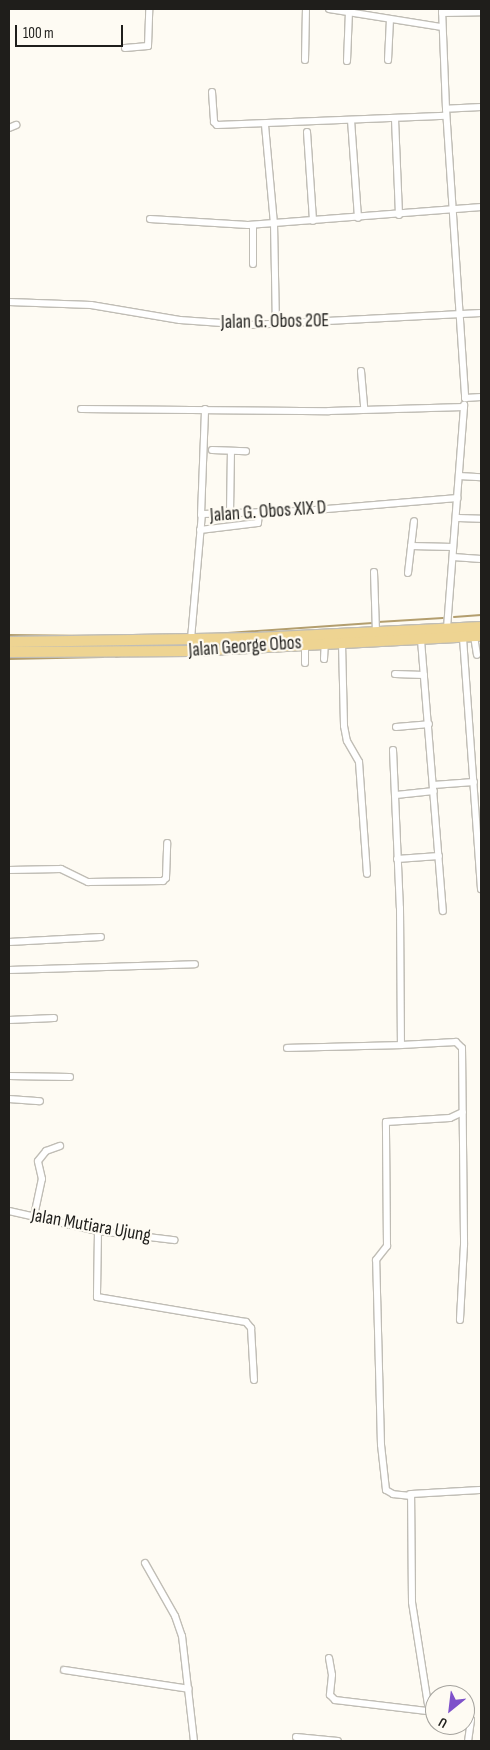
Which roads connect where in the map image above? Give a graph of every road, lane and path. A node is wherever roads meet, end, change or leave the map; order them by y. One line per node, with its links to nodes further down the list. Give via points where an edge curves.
1 (150, 9): 9 (street, via 148,46)
2 (306, 9): 10 (street)
3 (329, 9): 5 (street)
4 (442, 11): 6 (street); 8 (street)
5 (349, 12): 7 (street); 12 (street)
6 (481, 12)
7 (390, 20): 8 (street); 11 (street)
8 (441, 27): 15 (street)
9 (125, 48)
10 (305, 60)
11 (388, 60)
12 (347, 61)
13 (212, 92): 18 (street, via 216,125)
14 (481, 107): 15 (street)
15 (446, 113): 16 (street); 21 (street)
16 (394, 119): 17 (street); 22 (street)
17 (352, 120): 18 (street); 23 (street)
18 (265, 125): 26 (street)
19 (307, 132): 25 (street)
20 (481, 207): 21 (street)
21 (453, 210): 22 (street); 31 (street)
22 (399, 215): 23 (street)
23 (358, 218): 25 (street)
24 (150, 220): 27 (street)
25 (313, 221): 26 (street)
26 (274, 223): 27 (street); 32 (street)
27 (253, 225): 28 (street)
28 (253, 264)
29 (9, 302): 32 (street, Jalan G. Obos 20E, via 91,305 198,322)
30 (481, 313): 31 (street, Jalan G. Obos 20E)
31 (461, 315): 32 (street, Jalan G. Obos 20E); 35 (street)
32 (276, 324)
33 (361, 371): 39 (street)
34 (481, 397): 35 (street)
35 (465, 398): 36 (street)
36 (464, 407): 39 (street); 43 (street)
37 (81, 409): 38 (street)
38 (205, 409): 39 (street); 48 (street)
39 (364, 409)
40 (212, 450): 41 (street)
41 (231, 451): 42 (street); 46 (street)
42 (246, 451)
43 (459, 476): 44 (street); 45 (street)
44 (481, 477)
45 (457, 498): 47 (street, Jalan G. Obos XIX D); 49 (street)
46 (230, 512): 47 (street, Jalan G. Obos XIX D); 48 (street, Jalan G. Obos XIX D)
47 (258, 512): 52 (street, via 258,523)
48 (201, 515): 52 (street, Jalan G. Obos XIX D)
49 (458, 518): 50 (street); 54 (street)
50 (481, 519)
51 (414, 521): 53 (street)
52 (200, 530): 64 (street, Jalan G. Obos XIX D)
53 (411, 546): 54 (street); 58 (street)
54 (453, 547): 55 (street)
55 (453, 557): 56 (street); 60 (street)
56 (481, 559)
57 (374, 572): 61 (street)
58 (408, 573)
59 (481, 627): 60 (main road, Jalan George Obos)
60 (447, 628): 61 (main road, Jalan George Obos)
61 (376, 631): 64 (main road, Jalan George Obos)
62 (478, 636): 63 (main road, Jalan George Obos); 71 (street)
63 (464, 638): 65 (main road, Jalan George Obos); 79 (street)
64 (190, 639): 66 (main road, Jalan George Obos)
65 (421, 640): 69 (main road, Jalan George Obos); 75 (street)
66 (9, 642)
67 (325, 642): 68 (main road, Jalan George Obos); 69 (main road, Jalan George Obos); 72 (street)
68 (305, 643): 70 (main road, Jalan George Obos, via 191,651); 73 (street)
69 (342, 643): 86 (street, via 344,726 360,770)
70 (9, 652)
71 (477, 655)
72 (324, 659)
73 (305, 664)
74 (395, 674): 75 (street)
75 (424, 674): 76 (street)
76 (429, 724): 77 (street); 80 (street)
77 (396, 727)
78 (393, 750): 81 (street)
79 (474, 782): 80 (street); 87 (street)
80 (434, 788): 81 (street); 83 (street)
81 (396, 795): 84 (street)
82 (167, 843): 85 (street, via 166,878 163,881 88,882 61,868)
83 (439, 856): 84 (street); 88 (street)
84 (397, 859): 95 (street)
85 (9, 870)
86 (367, 874)
87 (481, 889)
88 (443, 910)
89 (101, 937): 90 (street)
90 (9, 942)
91 (195, 964): 92 (street)
92 (9, 970)
93 (54, 1018): 94 (street)
94 (9, 1020)
95 (401, 1045): 96 (street); 101 (street, via 460,1044)
96 (287, 1048)
97 (9, 1076): 98 (street)
98 (70, 1077)
99 (9, 1099): 100 (street)
100 (40, 1101)
101 (463, 1112): 107 (street, via 464,1245); 110 (street, via 452,1118 391,1120 385,1125 387,1246 376,1260 381,1445 386,1490 393,1494)
102 (60, 1146): 104 (street, via 46,1151 38,1161 42,1179)
103 (9, 1211): 104 (street, Jalan Mutiara Ujung)
104 (34, 1216): 105 (street, Jalan Mutiara Ujung)
105 (98, 1231): 106 (street, Jalan Mutiara Ujung); 108 (street, via 97,1297 243,1321 250,1328)
106 (174, 1240)
107 (460, 1320)
108 (254, 1380)
109 (481, 1490): 110 (street)
110 (410, 1494): 114 (street, via 412,1602)
111 (145, 1563): 115 (street, via 179,1626)
112 (329, 1658): 116 (street, via 332,1699)
113 (64, 1670): 115 (street)
114 (427, 1685)
115 (189, 1689): 118 (street)
116 (425, 1710)
117 (296, 1737): 119 (street)
118 (194, 1741)
119 (338, 1741)

